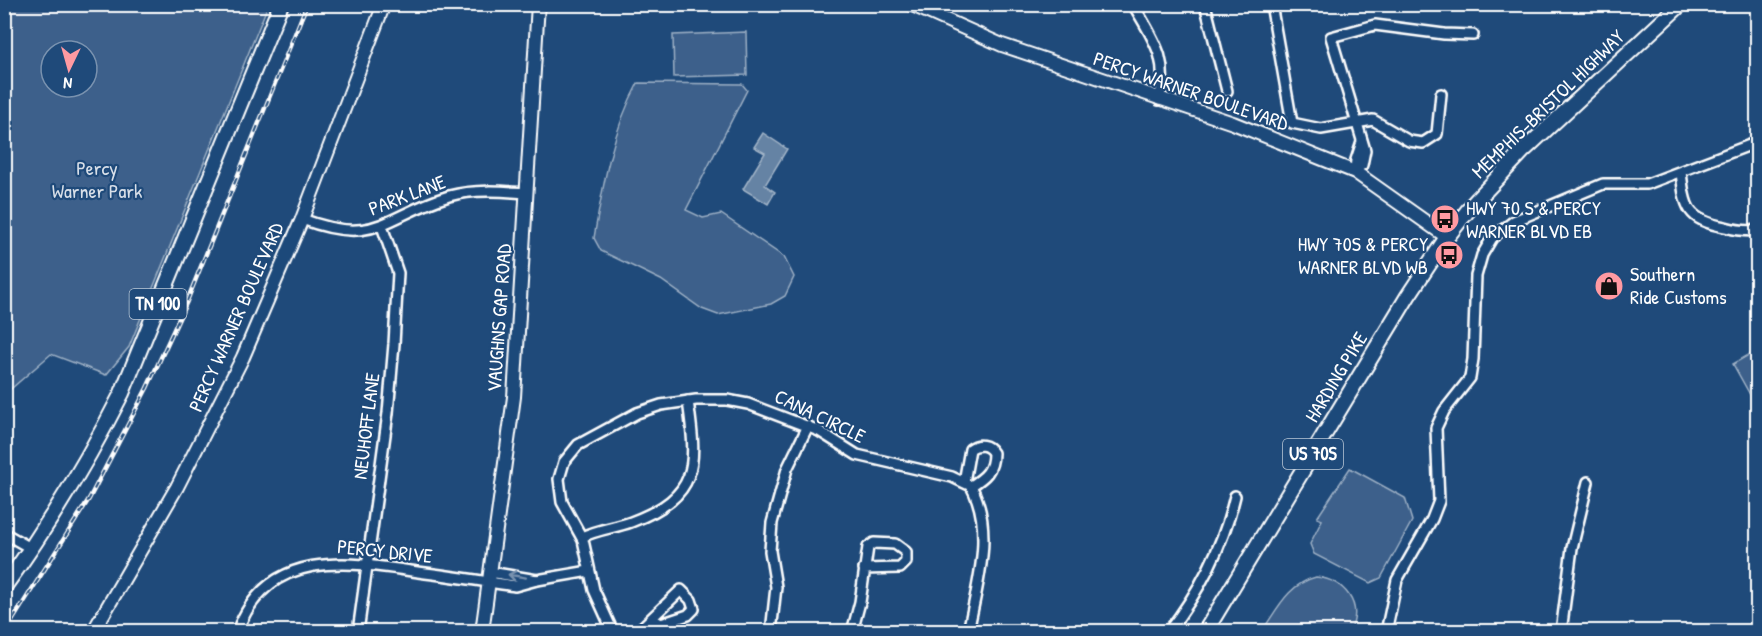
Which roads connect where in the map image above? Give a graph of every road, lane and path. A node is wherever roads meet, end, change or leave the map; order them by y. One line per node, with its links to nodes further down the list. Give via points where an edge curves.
1 (281, 4): 28 (main road, TN 100, via 122,393)
2 (384, 4): 18 (street, PERCY WARNER BOULEVARD)
3 (538, 4): 17 (street, VAUGHNS GAP ROAD)
4 (910, 4): 12 (street, PERCY WARNER BOULEVARD, via 1002,45)
5 (1133, 4): 12 (street, via 1162,55 1165,81)
6 (1205, 4): 10 (street)
7 (1271, 4): 13 (street, via 1292,123 1321,129)
8 (1681, 4): 21 (main road, MEMPHIS-BRISTOL HIGHWAY / US 70S, via 1522,152)
9 (1473, 35): 13 (street, via 1375,25 1331,37)
10 (1227, 91)
11 (1441, 94): 13 (street, via 1437,134 1431,141 1409,141 1373,120)
12 (1160, 100): 15 (street, PERCY WARNER BOULEVARD)
13 (1358, 122): 15 (street, via 1365,150 1362,165)
14 (1758, 142): 16 (street)
15 (1356, 170): 21 (street, PERCY WARNER BOULEVARD)
16 (1681, 172): 20 (street, via 1687,207 1696,219 1708,225); 46 (street, via 1642,185 1612,183 1594,188 1514,221 1487,245 1475,284 1472,369 1468,382 1444,411 1436,428 1439,501 1397,580)
17 (527, 193): 19 (street, PARK LANE, via 488,191 451,196); 32 (street, VAUGHNS GAP ROAD, via 514,397)
18 (302, 219): 19 (street, PARK LANE, via 329,229 357,231); 35 (street, PERCY WARNER BOULEVARD, via 228,387 177,487)
19 (382, 226): 29 (street, NEUHOFF LANE, via 398,273 388,413)
20 (1758, 230)
21 (1447, 237): 45 (main road, HARDING PIKE / US 70S)
22 (688, 400): 23 (street, CANA CIRCLE, via 719,399 748,404); 27 (street, via 694,446 688,483 668,502 645,515); 27 (street, CANA CIRCLE, via 627,417 580,443 567,457 560,473 559,491)
23 (808, 426): 41 (street, via 787,469 772,523 770,544 776,587); 43 (street, CANA CIRCLE, via 864,458 968,484 981,511 983,532)
24 (1588, 482): 47 (street, via 1572,548)
25 (1235, 496): 44 (street, via 1214,560)
26 (4, 532): 28 (street)
27 (582, 537): 31 (street, CANA CIRCLE)
28 (32, 549): 33 (main road, TN 100)
29 (366, 564): 32 (street, PERCY DRIVE); 36 (street, PERCY DRIVE, via 336,562 307,566 272,583 244,610); 37 (street, NEUHOFF LANE)
30 (864, 569): 30 (street, via 872,543 898,544 906,552 906,562 900,568); 42 (street)
31 (589, 571): 32 (street, PERCY DRIVE, via 537,580); 39 (street, CANA CIRCLE)
32 (489, 577): 38 (street, VAUGHNS GAP ROAD)
33 (4, 587)
34 (652, 619): 40 (street)
35 (93, 632)
36 (237, 632)
37 (358, 632)
38 (482, 632)
39 (613, 632)
40 (637, 632)
41 (771, 632)
42 (852, 632)
43 (968, 632)
44 (1168, 632)
45 (1205, 632)
46 (1386, 632)
47 (1561, 632)

